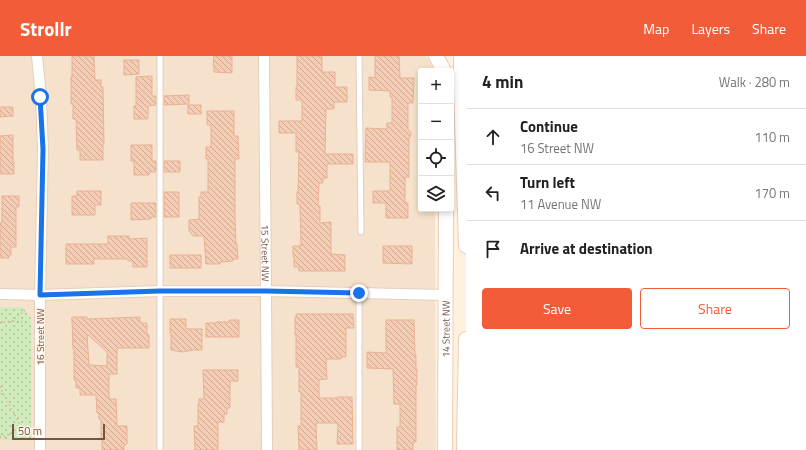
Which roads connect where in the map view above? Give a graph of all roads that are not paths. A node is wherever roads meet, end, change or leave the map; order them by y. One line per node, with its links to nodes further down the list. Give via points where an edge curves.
1 (37, 56): 18 (street, 16 Street NW, via 43,149)
2 (160, 56): 14 (lane)
3 (264, 56): 15 (street, 15 Street NW)
4 (359, 56): 12 (lane)
5 (436, 56): 8 (main road)
6 (448, 56): 9 (main road)
7 (461, 56): 10 (main road)
8 (442, 68)
9 (448, 68)
10 (466, 198): 13 (main road)
11 (446, 212): 19 (main road, 14 Street NW)
12 (361, 232)
13 (466, 246)
14 (160, 291): 15 (street); 18 (street); 22 (lane)
15 (266, 291): 16 (street); 23 (street, 15 Street NW)
16 (359, 293): 19 (street); 24 (lane)
17 (0, 294): 18 (street)
18 (40, 295): 21 (street, 16 Street NW)
19 (445, 295): 25 (main road, 14 Street NW)
20 (466, 339): 26 (main road, 14 Street NW)
21 (40, 450)
22 (160, 450)
23 (267, 450)
24 (359, 450)
25 (445, 450)
26 (464, 450)

